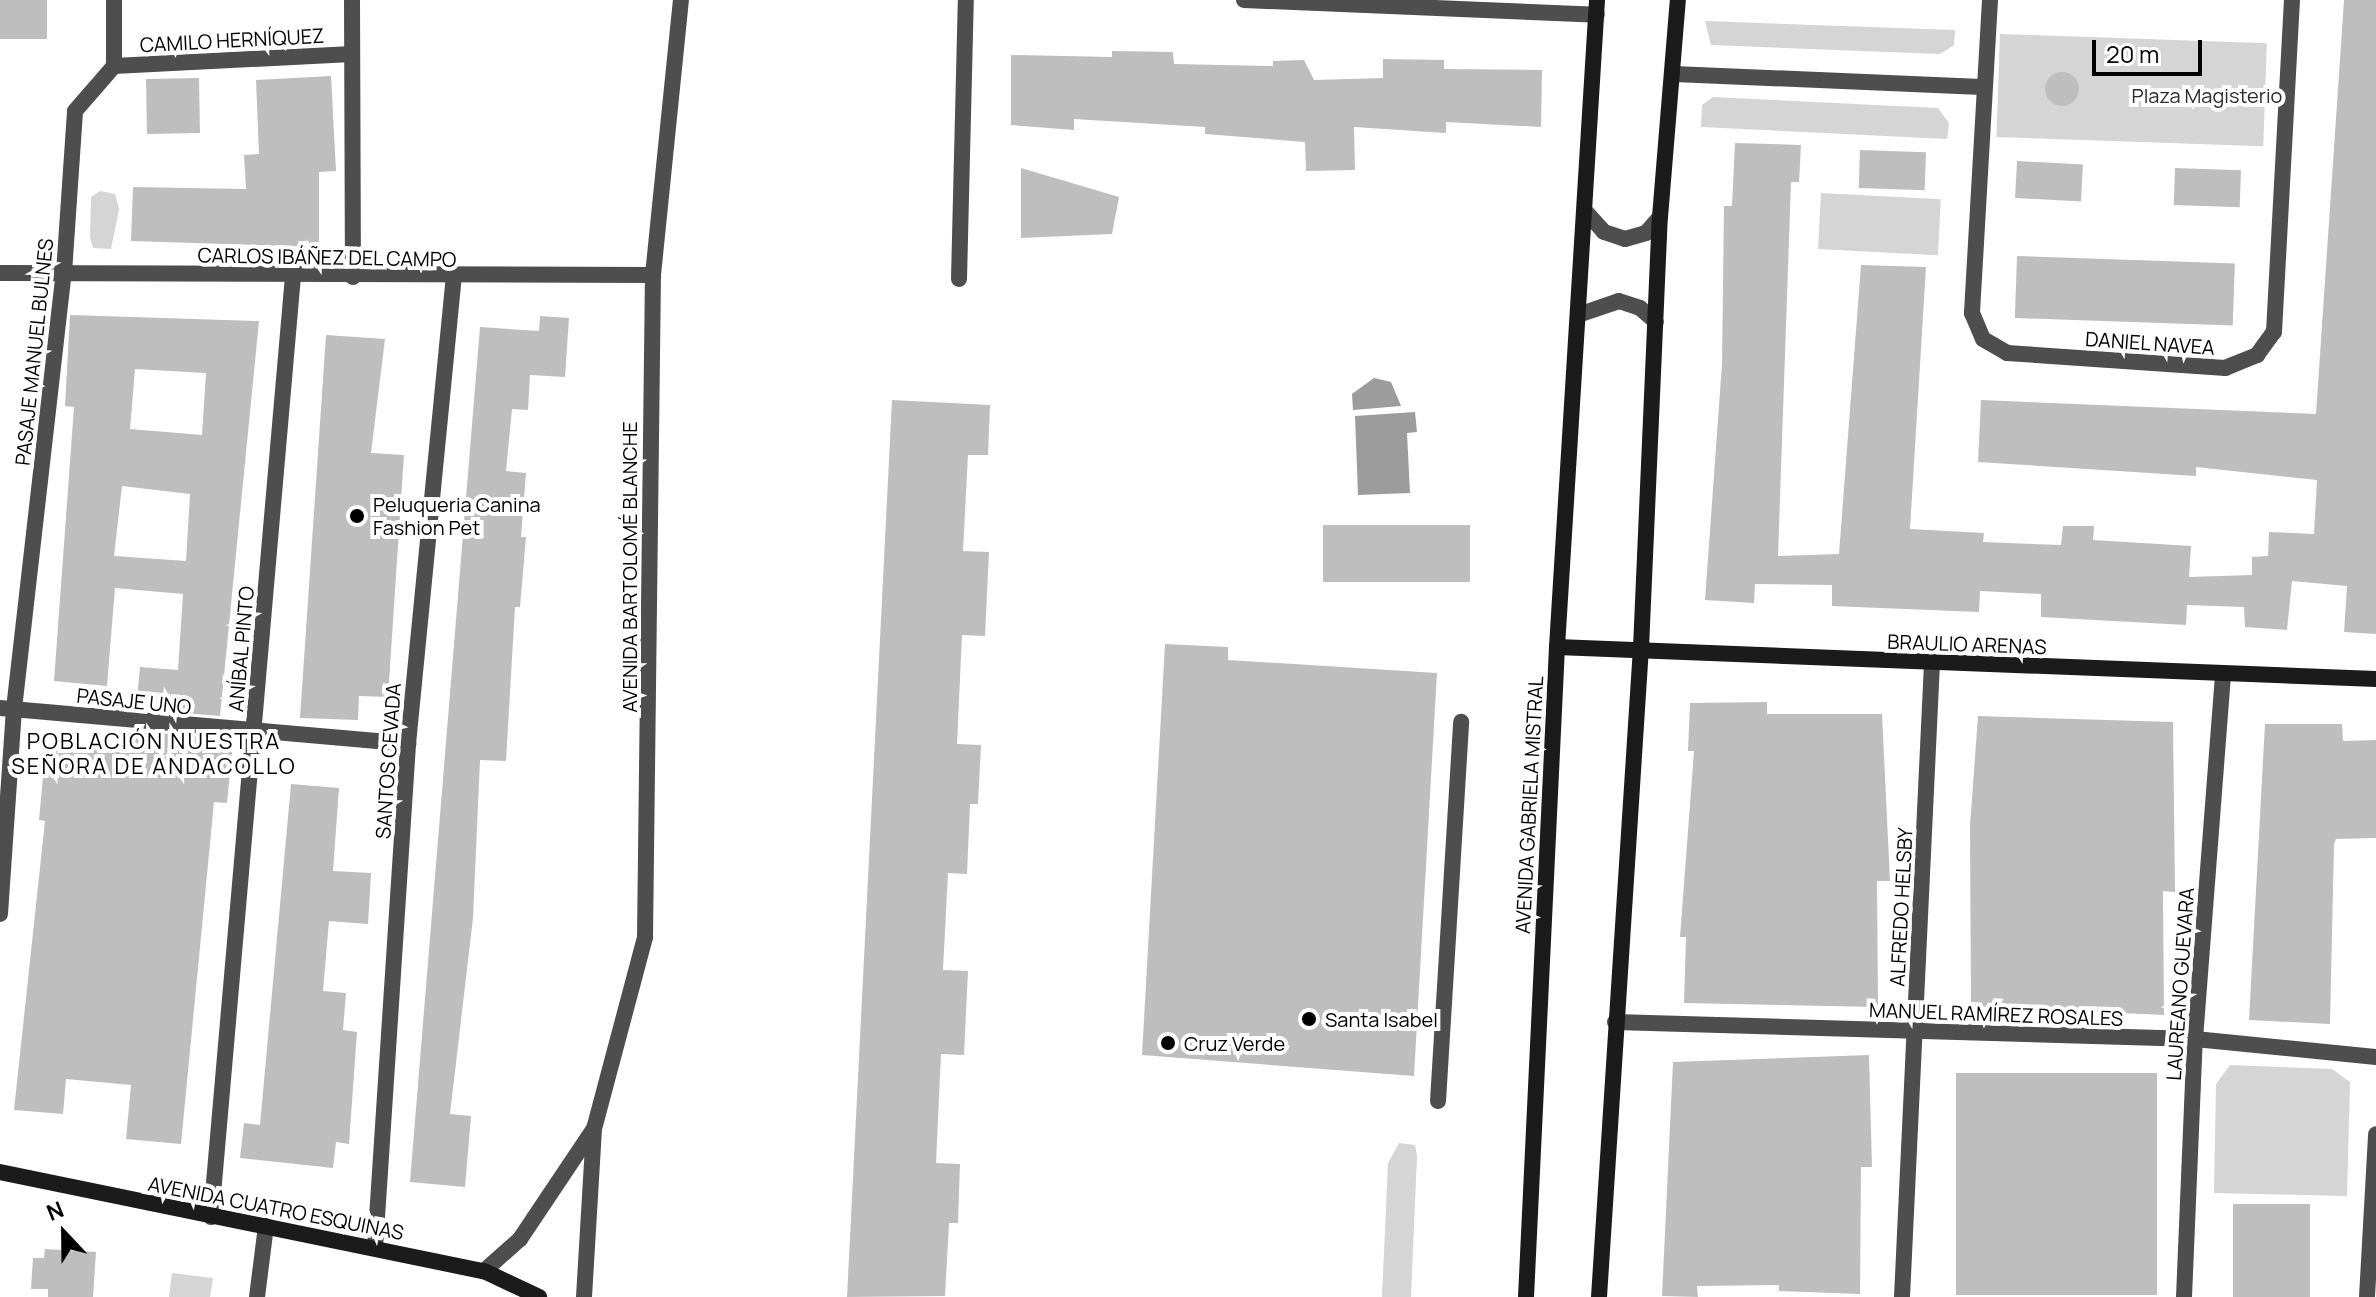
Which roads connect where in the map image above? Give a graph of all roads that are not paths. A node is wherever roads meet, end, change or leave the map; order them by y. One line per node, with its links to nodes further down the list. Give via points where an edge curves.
1 (114, 0): 11 (street)
2 (352, 0): 10 (street)
3 (681, 0): 18 (street, AVENIDA BARTOLOMÉ BLANCHE)
4 (966, 0): 22 (street)
5 (1244, 0): 9 (street)
6 (1678, 0): 12 (main road)
7 (1990, 0): 13 (street, DANIEL NAVEA)
8 (2292, 0): 13 (street, DANIEL NAVEA, via 2274,332 2257,355 2225,368 2007,353 1983,339 1972,313)
9 (1597, 8): 14 (main road, AVENIDA GABRIELA MISTRAL)
10 (352, 54): 11 (street, CAMILO HERNÍQUEZ); 20 (street)
11 (114, 66): 17 (street, PASAJE MANUEL BULNES, via 75,111)
12 (1674, 74): 13 (street); 15 (main road)
13 (1982, 87)
14 (1587, 213): 15 (street, via 1604,232 1625,239 1646,233); 23 (main road, AVENIDA GABRIELA MISTRAL)
15 (1660, 217): 24 (main road)
16 (0, 273): 17 (street, CARLOS IBÁÑEZ DEL CAMPO)
17 (64, 273): 19 (street, CARLOS IBÁÑEZ DEL CAMPO); 30 (street, PASAJE MANUEL BULNES)
18 (653, 275): 21 (street, CARLOS IBÁÑEZ DEL CAMPO); 40 (street, AVENIDA BARTOLOMÉ BLANCHE, via 645,937)
19 (293, 276): 20 (street, CARLOS IBÁÑEZ DEL CAMPO); 32 (street, ANÍBAL PINTO)
20 (353, 277): 21 (street, CARLOS IBÁÑEZ DEL CAMPO)
21 (454, 279): 33 (street, SANTOS CEVADA)
22 (959, 279)
23 (1578, 315): 24 (street, via 1619,301 1640,308); 25 (main road, AVENIDA GABRIELA MISTRAL)
24 (1656, 322): 26 (main road)
25 (1557, 647): 26 (main road, BRAULIO ARENAS); 50 (main road, AVENIDA GABRIELA MISTRAL)
26 (1641, 648): 27 (main road, BRAULIO ARENAS); 35 (main road)
27 (1932, 664): 28 (main road, BRAULIO ARENAS); 36 (street, ALFREDO HELSBY)
28 (2223, 674): 29 (main road, BRAULIO ARENAS); 37 (street, LAUREANO GUEVARA)
29 (2376, 679)
30 (7, 709): 32 (street, PASAJE UNO); 34 (street, PASAJE MANUEL BULNES)
31 (1461, 722): 39 (street)
32 (253, 733): 33 (street, PASAJE UNO); 43 (street, ANÍBAL PINTO)
33 (408, 744): 45 (street, SANTOS CEVADA)
34 (0, 914)
35 (1615, 1022): 36 (street, MANUEL RAMÍREZ ROSALES); 51 (main road)
36 (1915, 1032): 37 (street, MANUEL RAMÍREZ ROSALES); 52 (street, ALFREDO HELSBY)
37 (2195, 1039): 38 (street, MANUEL RAMÍREZ ROSALES); 53 (street, LAUREANO GUEVARA)
38 (2376, 1057)
39 (1438, 1101)
40 (594, 1129): 46 (street, AVENIDA BARTOLOMÉ BLANCHE, via 520,1239); 49 (street, AVENIDA BARTOLOMÉ BLANCHE)
41 (2376, 1134): 54 (street)
42 (0, 1172): 43 (main road, AVENIDA CUATRO ESQUINAS)
43 (211, 1217): 44 (main road, AVENIDA CUATRO ESQUINAS)
44 (266, 1226): 45 (main road, AVENIDA CUATRO ESQUINAS); 47 (street)
45 (375, 1248): 46 (main road, AVENIDA CUATRO ESQUINAS)
46 (484, 1271): 48 (main road, AVENIDA CUATRO ESQUINAS)
47 (257, 1297)
48 (539, 1297)
49 (584, 1297)
50 (1526, 1297)
51 (1599, 1297)
52 (1902, 1297)
53 (2184, 1297)
54 (2367, 1297)

